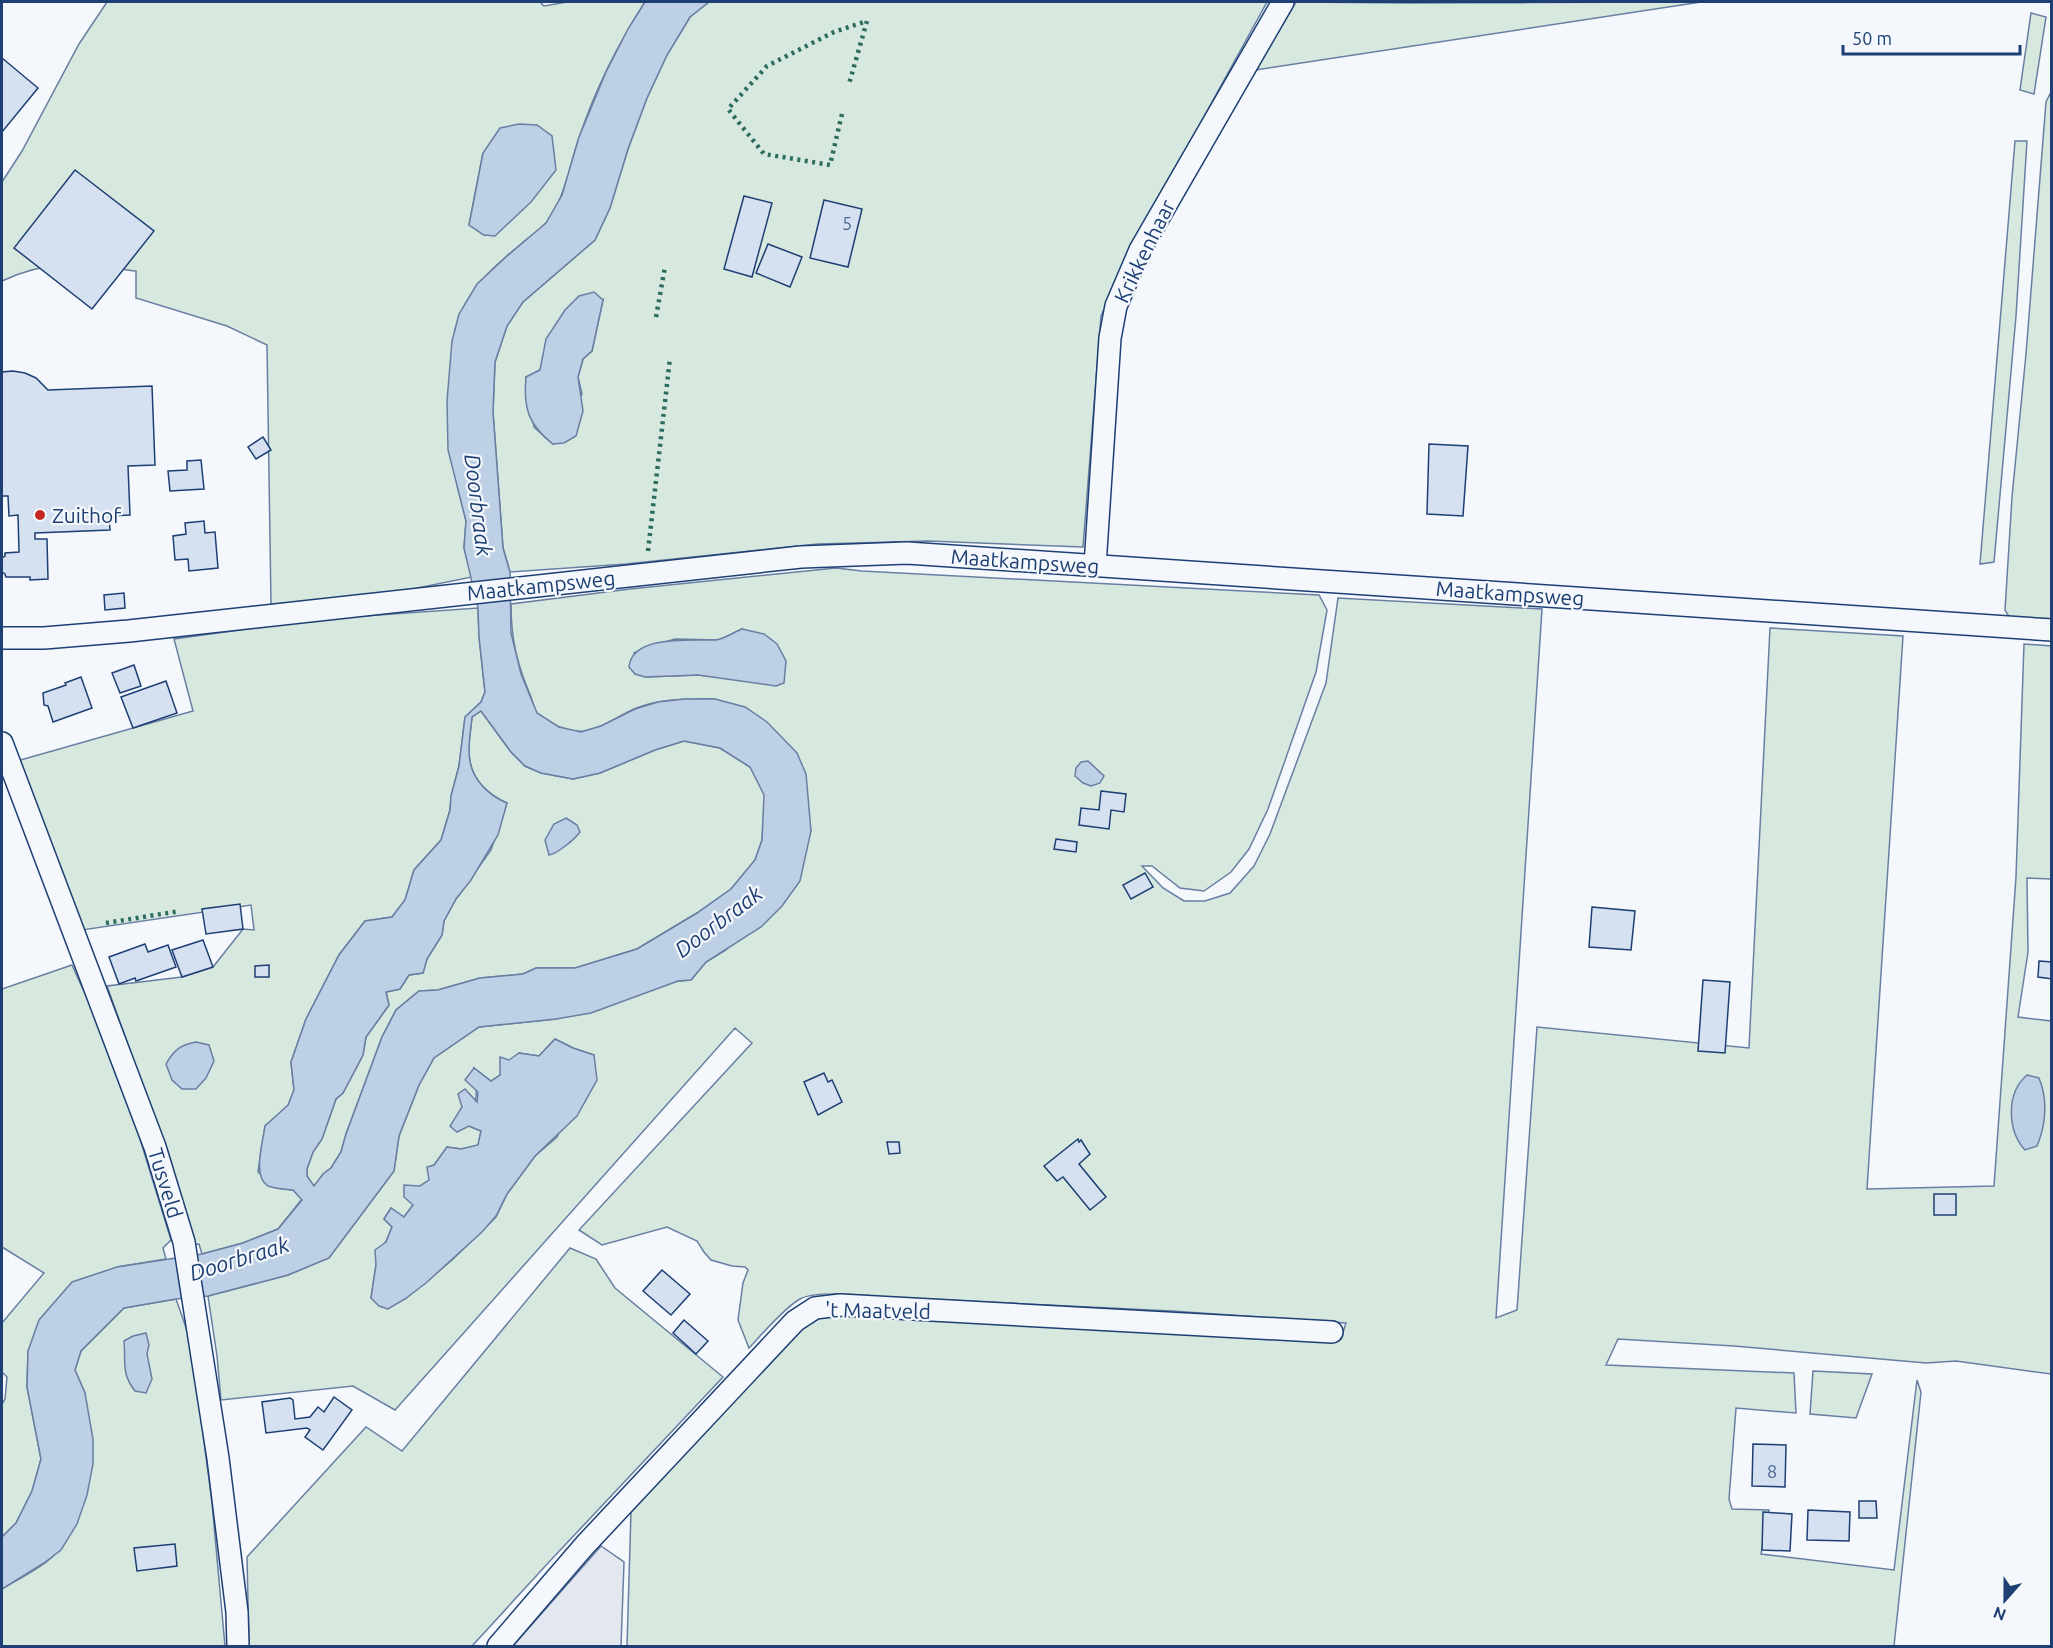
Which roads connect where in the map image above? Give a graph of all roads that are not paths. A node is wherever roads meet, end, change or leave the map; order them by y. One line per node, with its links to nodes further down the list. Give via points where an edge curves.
1 (1283, 2): 2 (street, Krikkenhaar, via 1140,250 1116,306 1110,338)
2 (1095, 566): 3 (street, Maatkampsweg); 4 (street, Maatkampsweg, via 907,553 801,557 129,632)
3 (2052, 630)
4 (2, 638)
5 (2, 743): 7 (street, Tusveld, via 155,1147 184,1242 219,1470)
6 (1332, 1332): 8 (street, 't Maatveld, via 840,1305 815,1308 795,1321 770,1347 585,1545)
7 (238, 1647)
8 (498, 1647)

